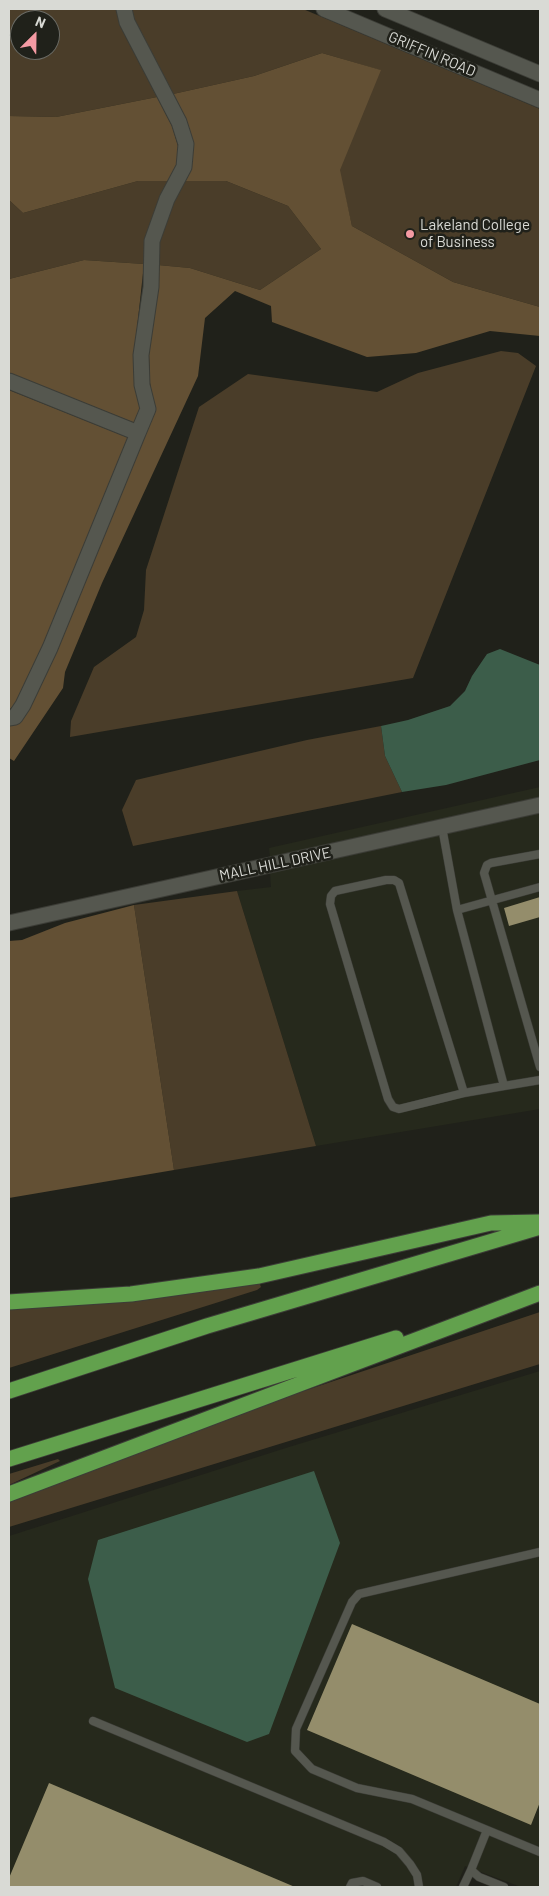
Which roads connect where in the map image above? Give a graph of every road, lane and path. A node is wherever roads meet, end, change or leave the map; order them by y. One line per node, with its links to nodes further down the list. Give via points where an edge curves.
1 (124, 9): 7 (street, via 127,22 179,122 186,144 184,167 167,199 152,241 141,355 142,385 148,409)
2 (324, 9): 5 (street, GRIFFIN ROAD)
3 (385, 9): 4 (street, GRIFFIN ROAD)
4 (540, 74)
5 (540, 100)
6 (9, 381): 7 (street)
7 (138, 433): 8 (street, via 50,648 23,706 15,717)
8 (9, 718)
9 (540, 805): 10 (street, MALL HILL DRIVE)
10 (442, 827): 14 (lane); 15 (street, MALL HILL DRIVE)
11 (540, 854): 13 (lane, via 487,865 484,873)
12 (540, 887): 13 (lane)
13 (491, 901): 14 (lane); 16 (lane)
14 (457, 910): 18 (lane)
15 (9, 923)
16 (540, 1067)
17 (540, 1080): 18 (lane)
18 (504, 1086): 19 (lane)
19 (464, 1093): 19 (lane, via 399,1109 393,1107 330,904 335,891 386,880 400,884)
20 (540, 1222): 23 (highway, via 491,1223 259,1276 131,1294)
21 (540, 1227): 24 (highway, via 207,1326)
22 (540, 1293): 25 (highway); 26 (highway)
23 (9, 1302)
24 (9, 1391)
25 (9, 1459)
26 (9, 1494)
27 (540, 1552): 29 (lane, via 359,1594 352,1602 296,1729 295,1751 312,1769 357,1788 412,1799)
28 (93, 1721): 34 (lane, via 384,1842 400,1851 417,1875)
29 (487, 1830): 30 (lane); 31 (lane)
30 (540, 1852)
31 (471, 1870): 35 (lane); 36 (lane, via 479,1877)
32 (350, 1887): 33 (lane, via 352,1883 363,1881)
33 (377, 1887)
34 (419, 1887)
35 (463, 1887)
36 (504, 1887)

